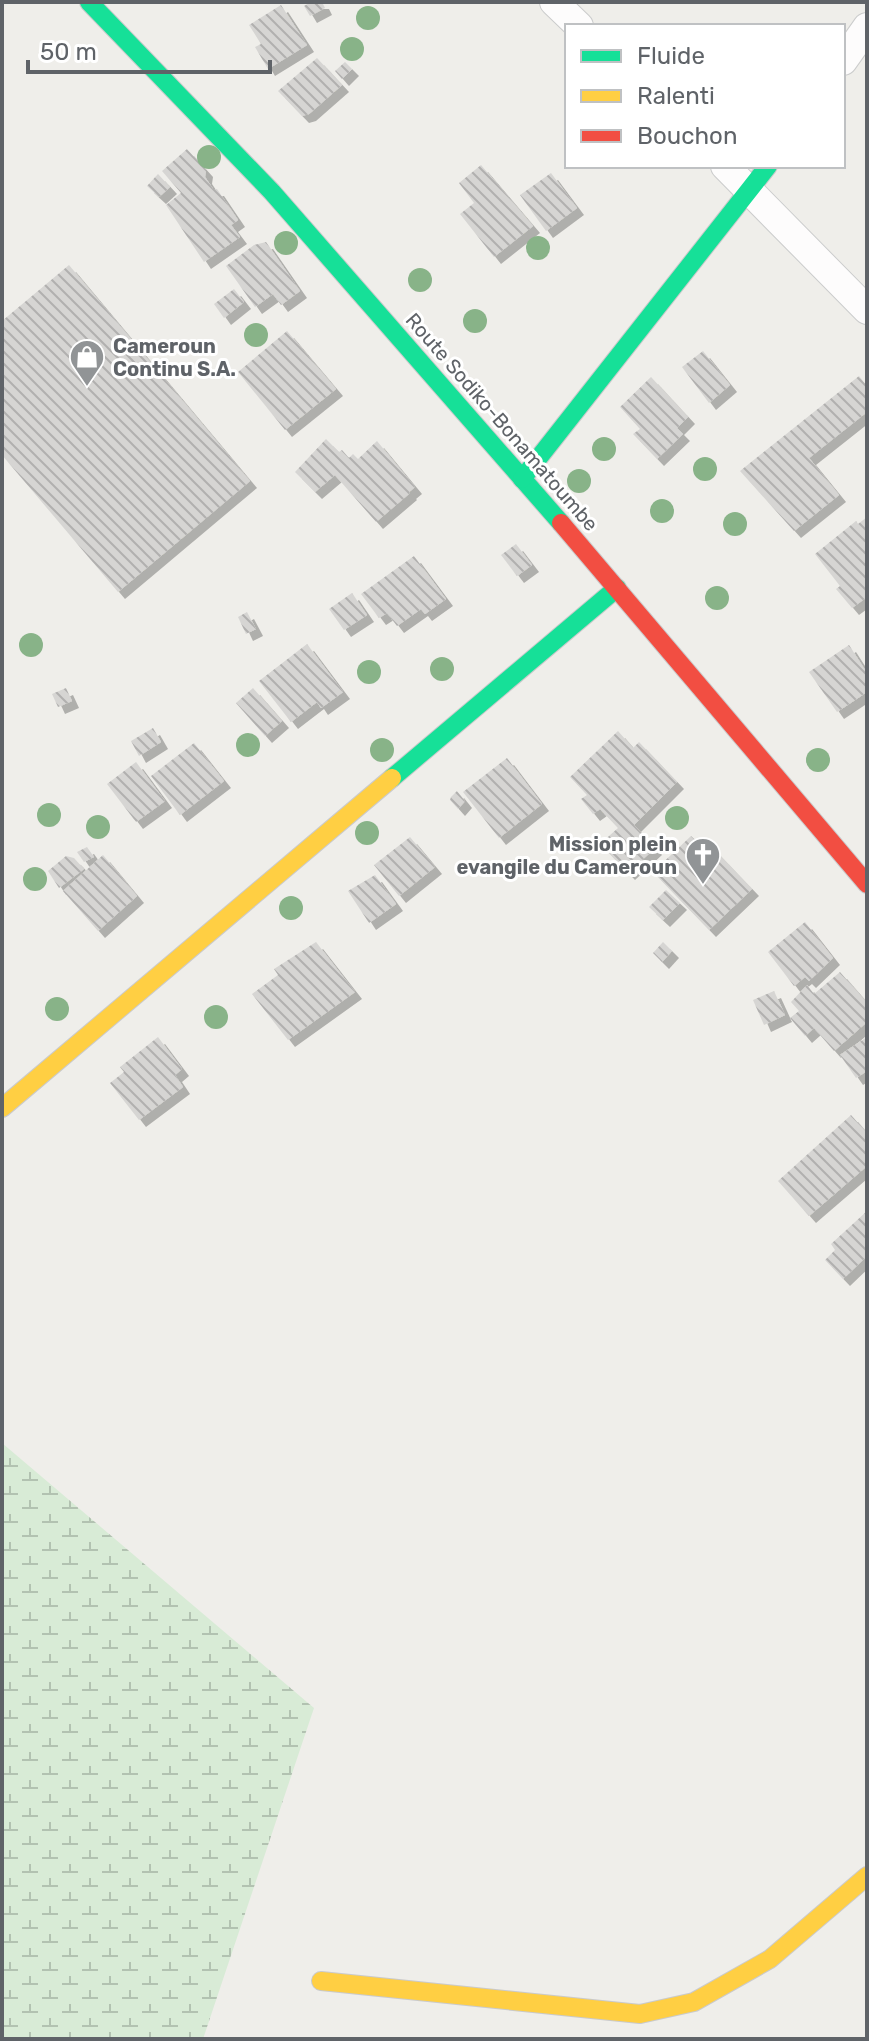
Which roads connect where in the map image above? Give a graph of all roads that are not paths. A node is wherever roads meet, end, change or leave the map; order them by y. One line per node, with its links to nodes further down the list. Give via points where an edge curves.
1 (89, 2): 10 (street, Route Sodiko-Bonamatoumbe, via 272,192)
2 (554, 2): 3 (street)
3 (577, 24)
4 (867, 27): 5 (street)
5 (845, 58)
6 (727, 168): 8 (street)
7 (767, 168): 8 (street)
8 (751, 191): 9 (street); 10 (street)
9 (867, 310)
10 (522, 479): 11 (street, Route Sodiko-Bonamatoumbe)
11 (617, 588): 12 (street, Route Sodiko-Bonamatoumbe); 13 (street)
12 (867, 884)
13 (2, 1108)
14 (867, 1876): 15 (street, via 770,1959 694,2002 640,2014)
15 (321, 1981)

